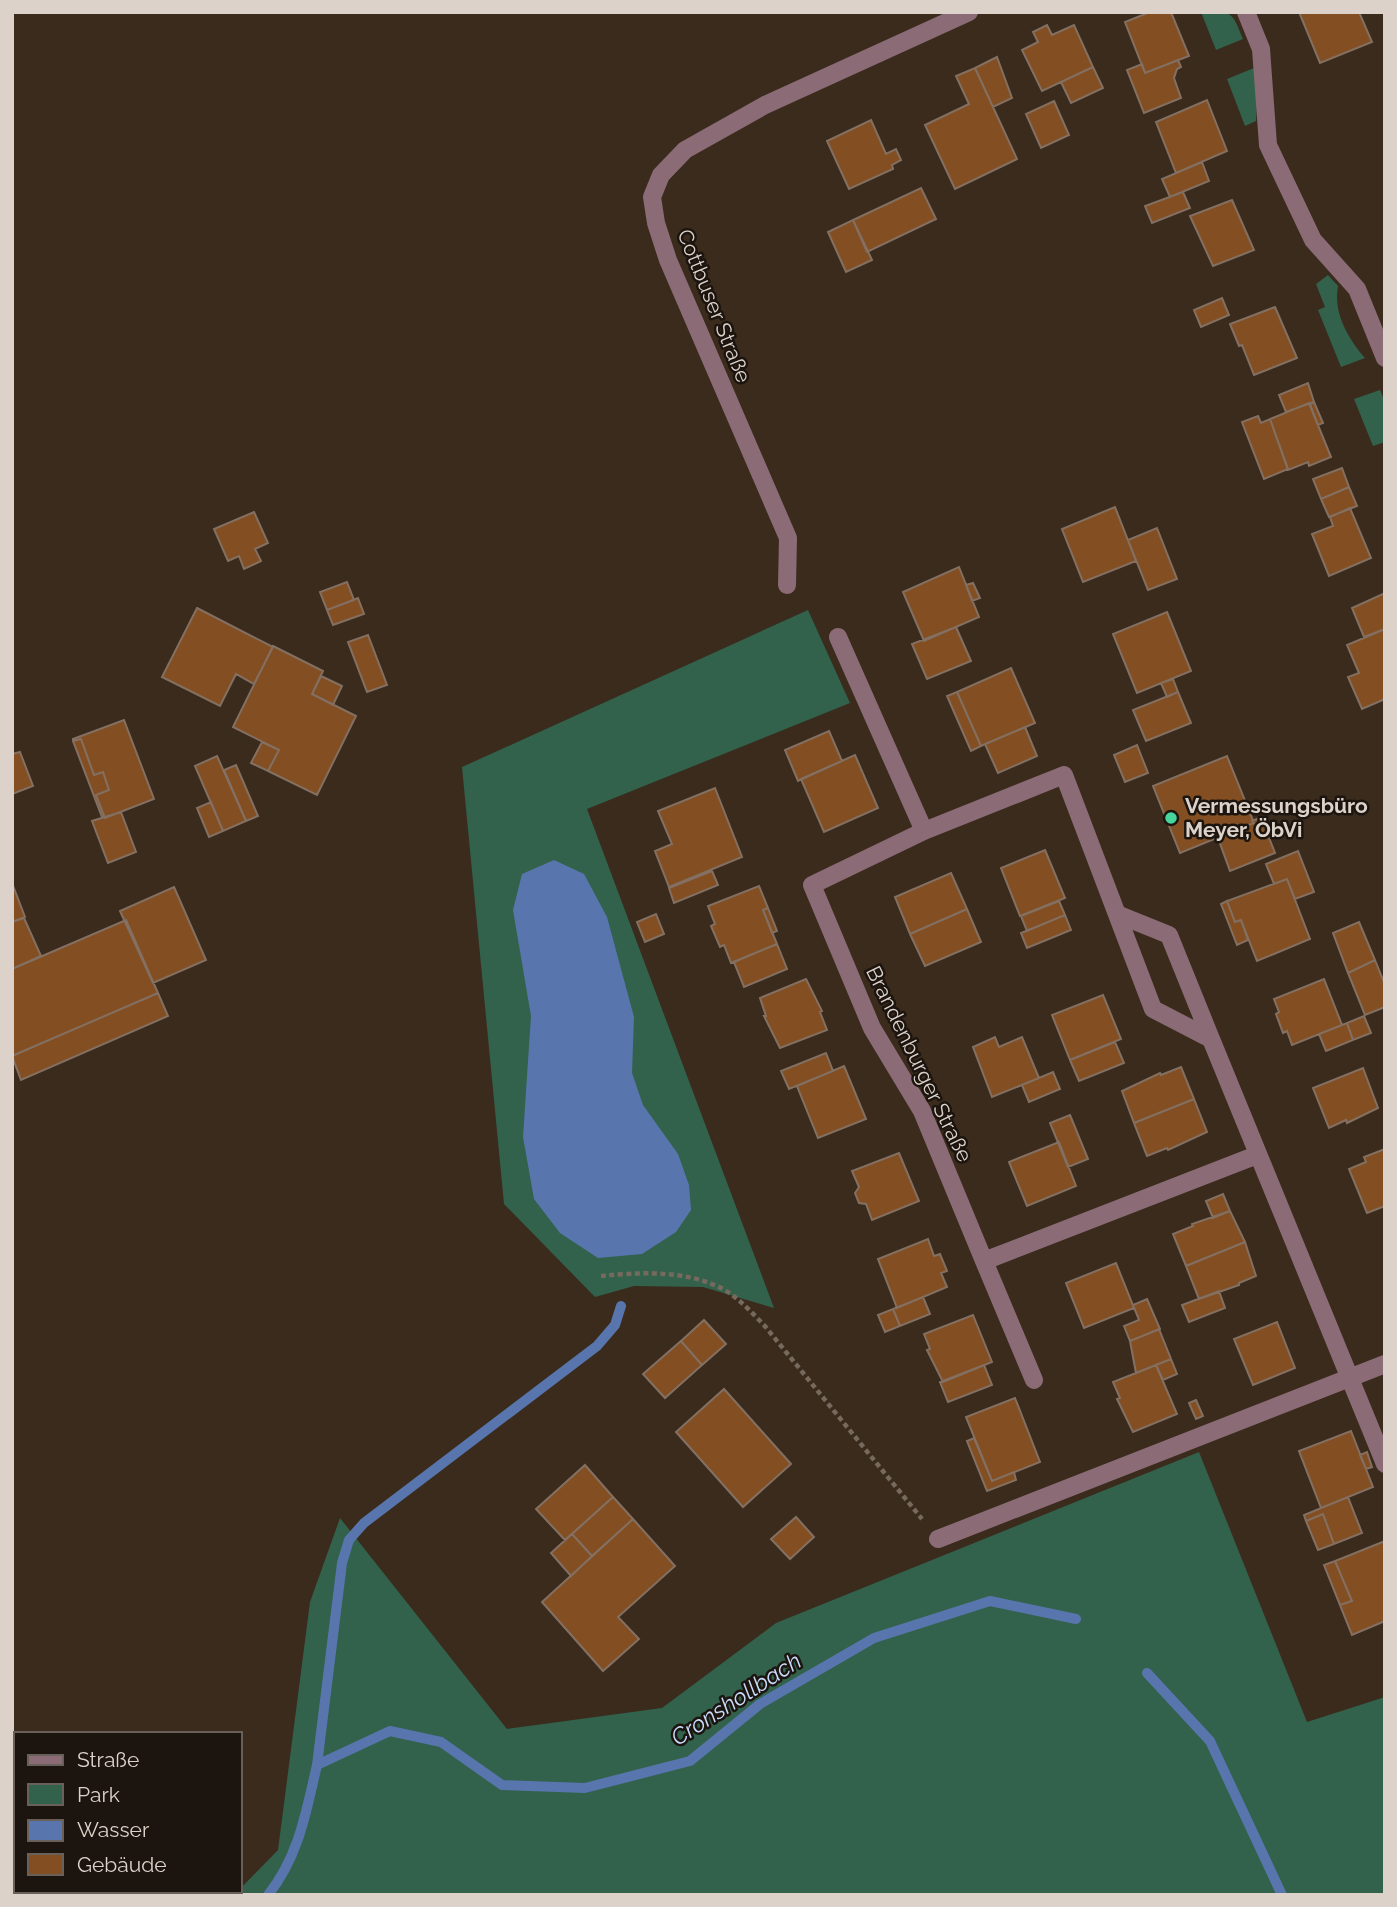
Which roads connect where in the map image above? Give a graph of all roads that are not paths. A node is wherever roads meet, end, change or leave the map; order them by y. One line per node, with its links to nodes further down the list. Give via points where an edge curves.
1 (969, 12): 4 (street, Cottbuser Straße, via 765,105 685,150 661,174 652,197 668,260 788,538)
2 (1246, 12): 3 (street, via 1261,49 1268,145 1313,240 1357,289)
3 (1385, 358)
4 (787, 584)
5 (838, 637): 6 (street)
6 (925, 831): 7 (street, Brandenburger Straße, via 1064,775); 10 (street, Brandenburger Straße, via 812,885 872,1028 922,1111)
7 (1117, 915): 8 (street, Brandenburger Straße, via 1153,1009); 8 (street, via 1169,935)
8 (1211, 1039): 9 (street)
9 (1257, 1155): 10 (street); 12 (street)
10 (984, 1261): 13 (street, Brandenburger Straße)
11 (1385, 1364): 12 (street)
12 (1351, 1377): 14 (street); 15 (street)
13 (1034, 1380)
14 (1385, 1464)
15 (938, 1539)

